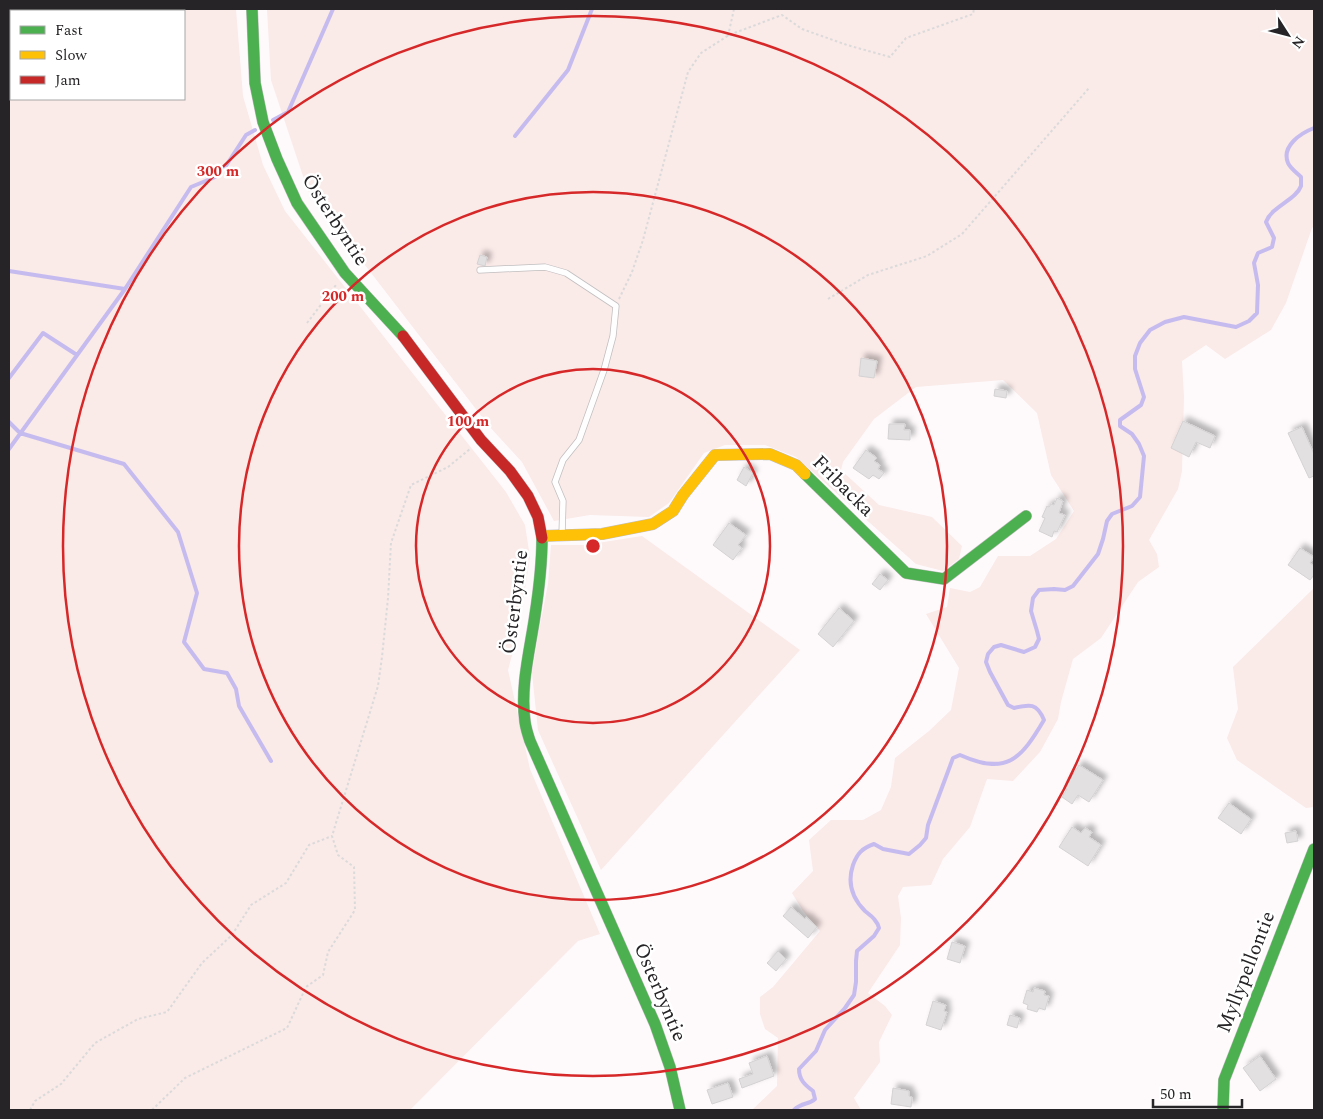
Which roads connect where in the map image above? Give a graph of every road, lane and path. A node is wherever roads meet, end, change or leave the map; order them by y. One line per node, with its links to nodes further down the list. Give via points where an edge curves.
1 (252, 9): 7 (street, Österbyntie, via 255,83 263,122 297,203)
2 (734, 9): 4 (path)
3 (974, 9): 4 (path, via 972,14 906,38 890,57 802,29 782,15)
4 (728, 36): 9 (path, via 701,53 688,72 643,240)
5 (1089, 88): 8 (path, via 962,234 927,256 868,275)
6 (480, 270): 9 (lane, via 545,267 566,273)
7 (345, 273): 10 (path); 11 (street, Österbyntie, via 407,342)
8 (828, 299)
9 (616, 306): 14 (lane, via 613,336 604,370 579,440 563,460 555,482 563,501)
10 (307, 323)
11 (481, 440): 13 (street, Österbyntie, via 528,496 538,517); 15 (path, via 448,467 411,485 391,543 378,686)
12 (1026, 516): 14 (street, Fribacka, via 944,579 906,574 796,465 770,454 716,455 673,511 652,524 602,534)
13 (542, 536): 14 (street, Fribacka); 19 (street, Österbyntie, via 542,561 524,695 530,741 655,1024)
14 (562, 536)
15 (332, 836): 17 (path, via 309,845 286,883 251,905 232,935 202,963 167,1012 138,1019 96,1042 61,1084 35,1101); 18 (path, via 338,855 354,867 355,910 328,952 323,975 306,987 286,1028 185,1078)
16 (1314, 849): 20 (street, Myllypellontie, via 1224,1080)
17 (30, 1110)
18 (152, 1110)
19 (680, 1110)
20 (1223, 1110)

